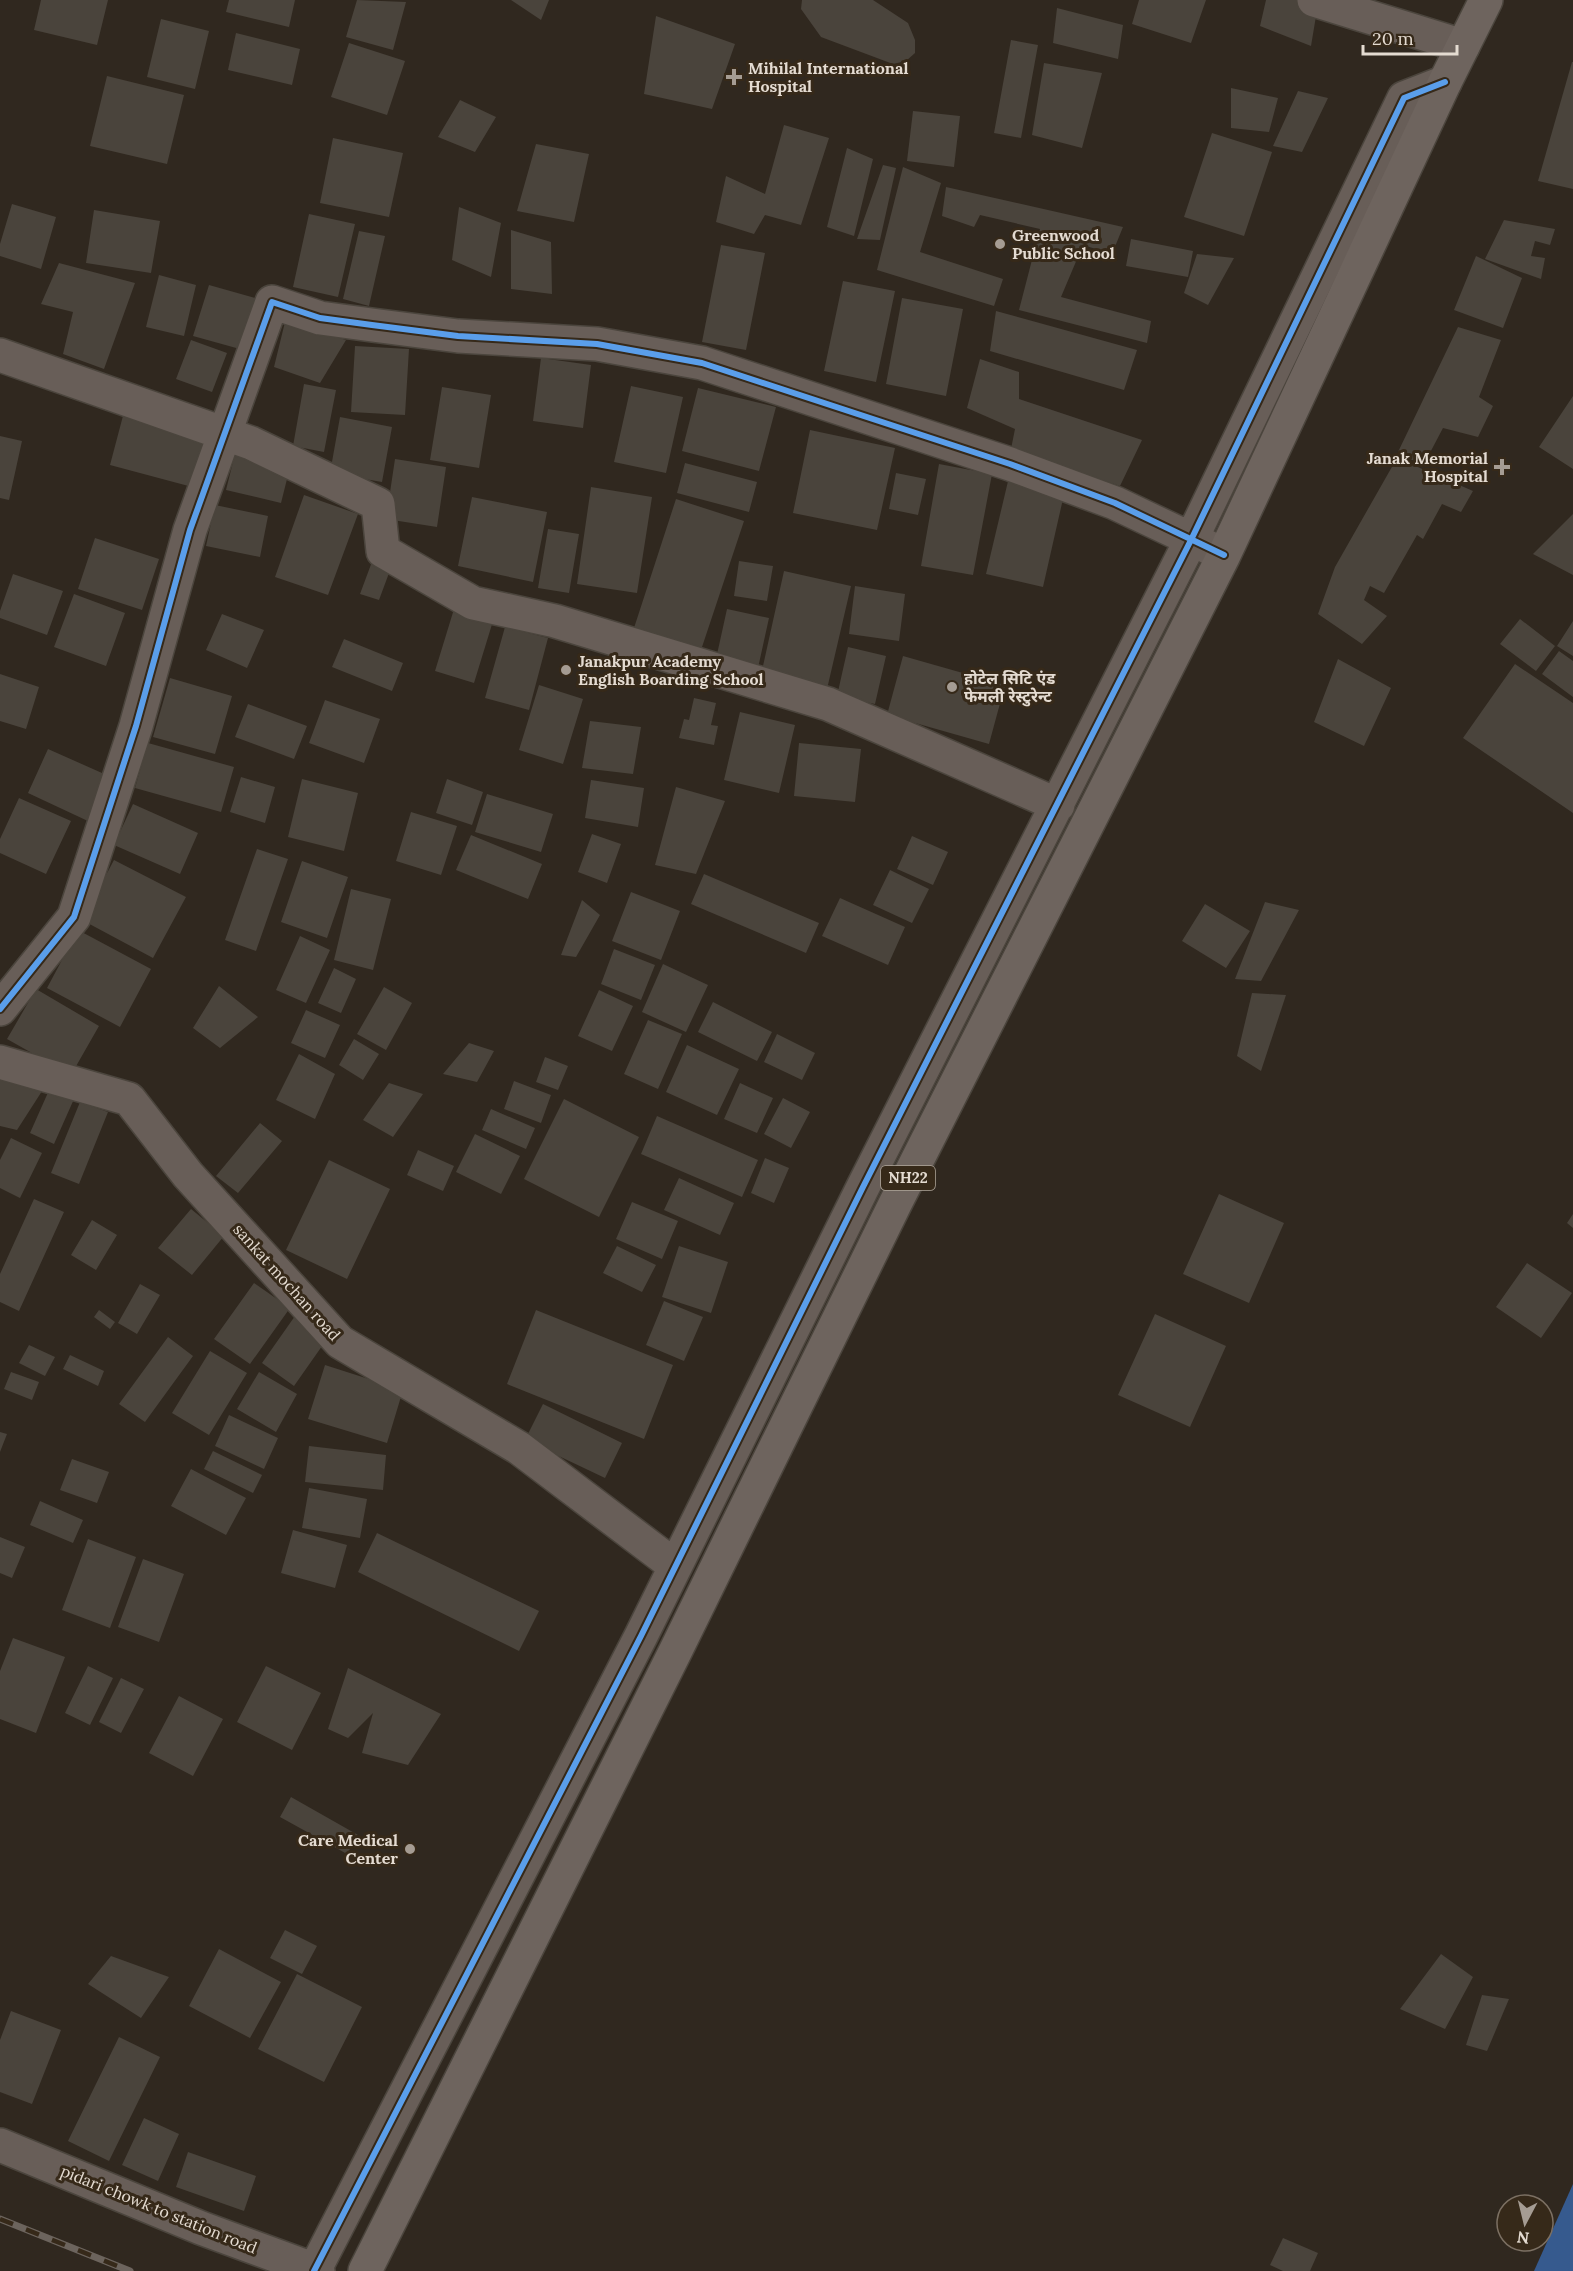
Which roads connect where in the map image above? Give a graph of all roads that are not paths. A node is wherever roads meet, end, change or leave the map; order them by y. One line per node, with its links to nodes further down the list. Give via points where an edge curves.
1 (1314, 0): 3 (street)
2 (1486, 0): 3 (highway, NH22)
3 (1463, 46): 4 (highway, NH22)
4 (1445, 82): 7 (street, NH22, via 1404,98); 8 (highway, NH22)
5 (0, 355): 6 (street)
6 (224, 432): 7 (street, via 272,302 320,318 458,336 597,344 702,363 1010,464 1115,503); 9 (street, via 378,504 383,550 472,603 555,621 828,704); 10 (street, via 190,531 136,726 74,917)
7 (1191, 540): 8 (street); 9 (street, NH22)
8 (1224, 555): 15 (highway, NH22, via 895,1204)
9 (1058, 805): 12 (street, NH22)
10 (0, 1009)
11 (0, 1062): 12 (street, sankat mochan road, via 129,1099 188,1175 340,1342 519,1448)
12 (675, 1566): 14 (street, NH22)
13 (0, 2145): 14 (street, pidari chowk to station road)
14 (316, 2271)
15 (364, 2271)

